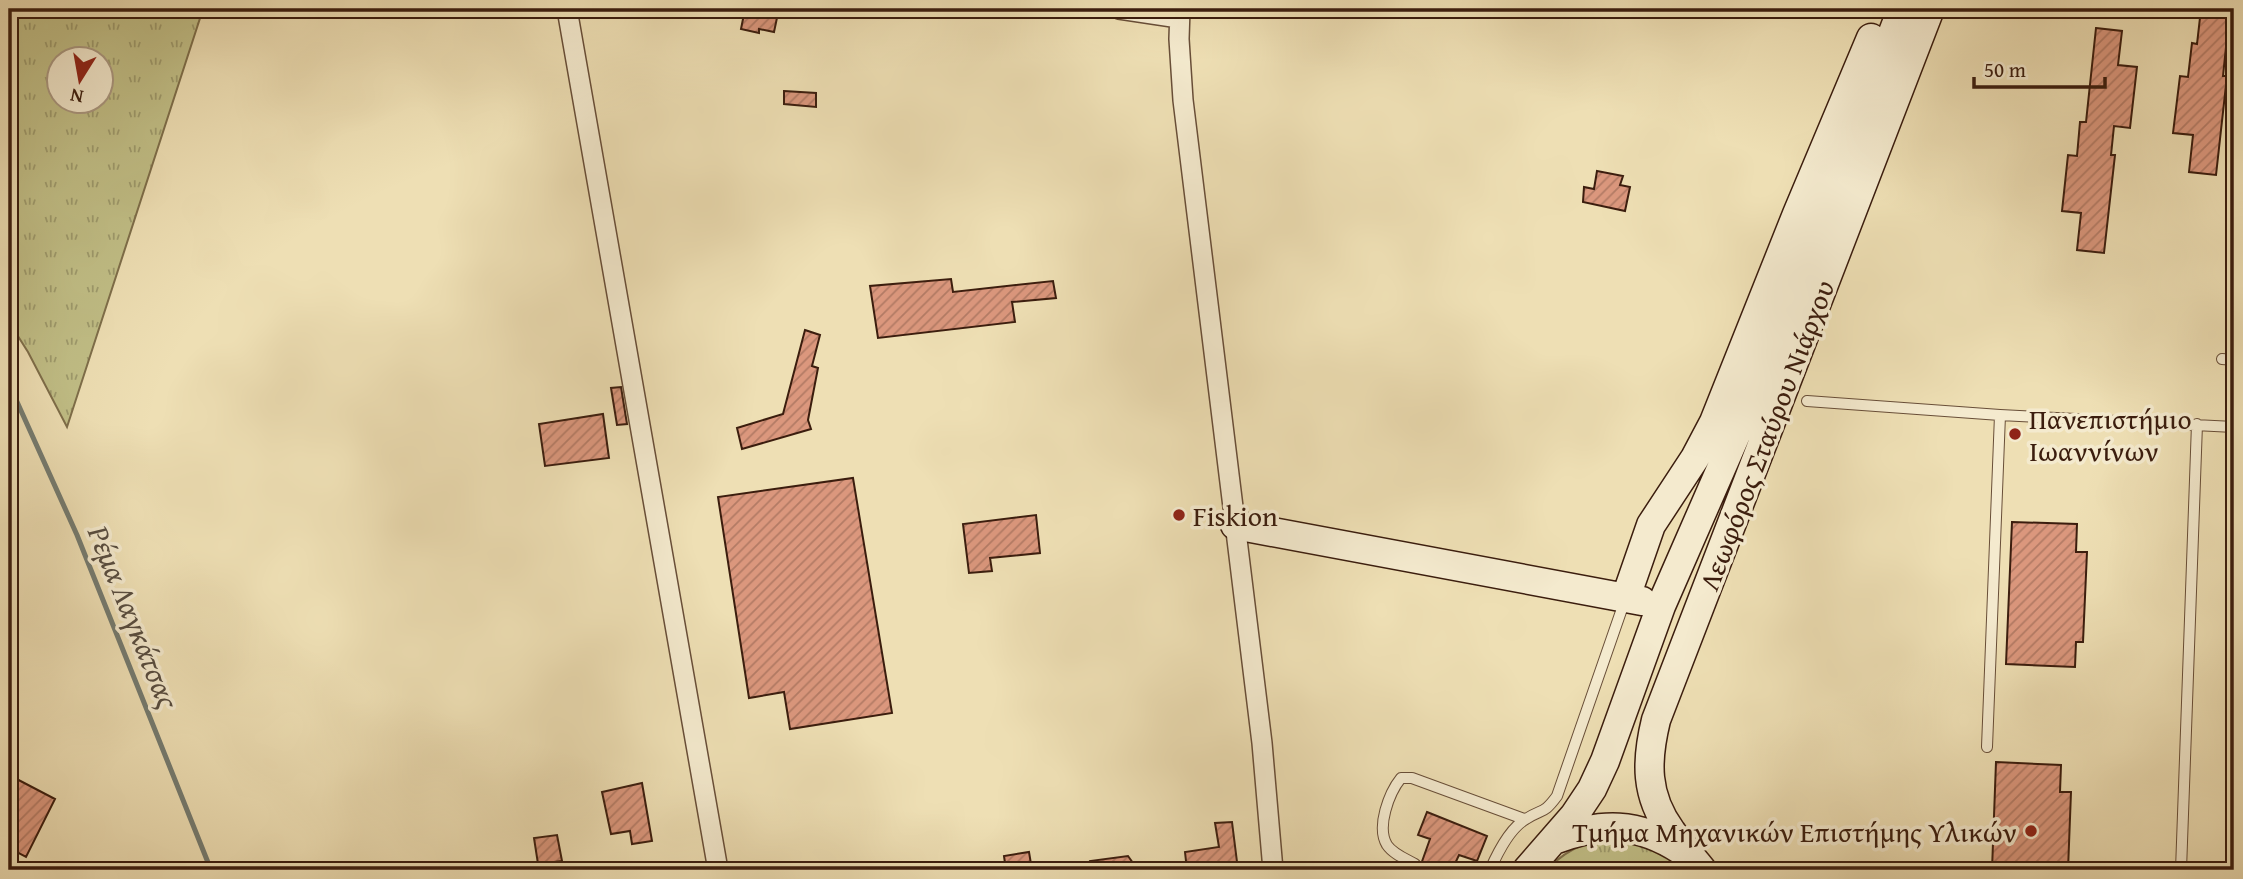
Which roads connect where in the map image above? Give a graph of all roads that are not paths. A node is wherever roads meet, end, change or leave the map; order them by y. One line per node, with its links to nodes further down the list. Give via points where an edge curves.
1 (567, 9): 21 (street)
2 (1119, 9): 6 (street)
3 (1882, 9): 14 (main road, via 1714,422 1651,525)
4 (1902, 9): 15 (main road, Λεωφόρος Σταύρου Νιάρχου, via 1748,407)
5 (1930, 9): 20 (main road, Λεωφόρος Σταύρου Νιάρχου, via 1656,720 1648,764 1651,785 1671,831)
6 (1180, 13): 13 (street, via 1183,100)
7 (2222, 359): 8 (lane)
8 (2234, 360)
9 (1807, 401): 10 (lane)
10 (2000, 415): 11 (lane); 16 (lane)
11 (2197, 425): 12 (lane); 25 (lane)
12 (2234, 427)
13 (1235, 525): 14 (main road); 22 (street)
14 (1626, 597): 15 (main road); 17 (lane, via 1558,796 1546,811)
15 (1661, 606): 18 (main road, Λεωφόρος Σταύρου Νιάρχου, via 1605,761 1583,802)
16 (1987, 747)
17 (1524, 819): 19 (lane, via 1401,778 1382,827 1387,845); 23 (lane, via 1500,848)
18 (1554, 840): 20 (main road, Λεωφόρος Σταύρου Νιάρχου, via 1579,831 1624,827 1667,841); 24 (main road, Λεωφόρος Σταύρου Νιάρχου)
19 (1415, 864)
20 (1698, 864)
21 (718, 870)
22 (1273, 870)
23 (1490, 870)
24 (1527, 870)
25 (2181, 870)

